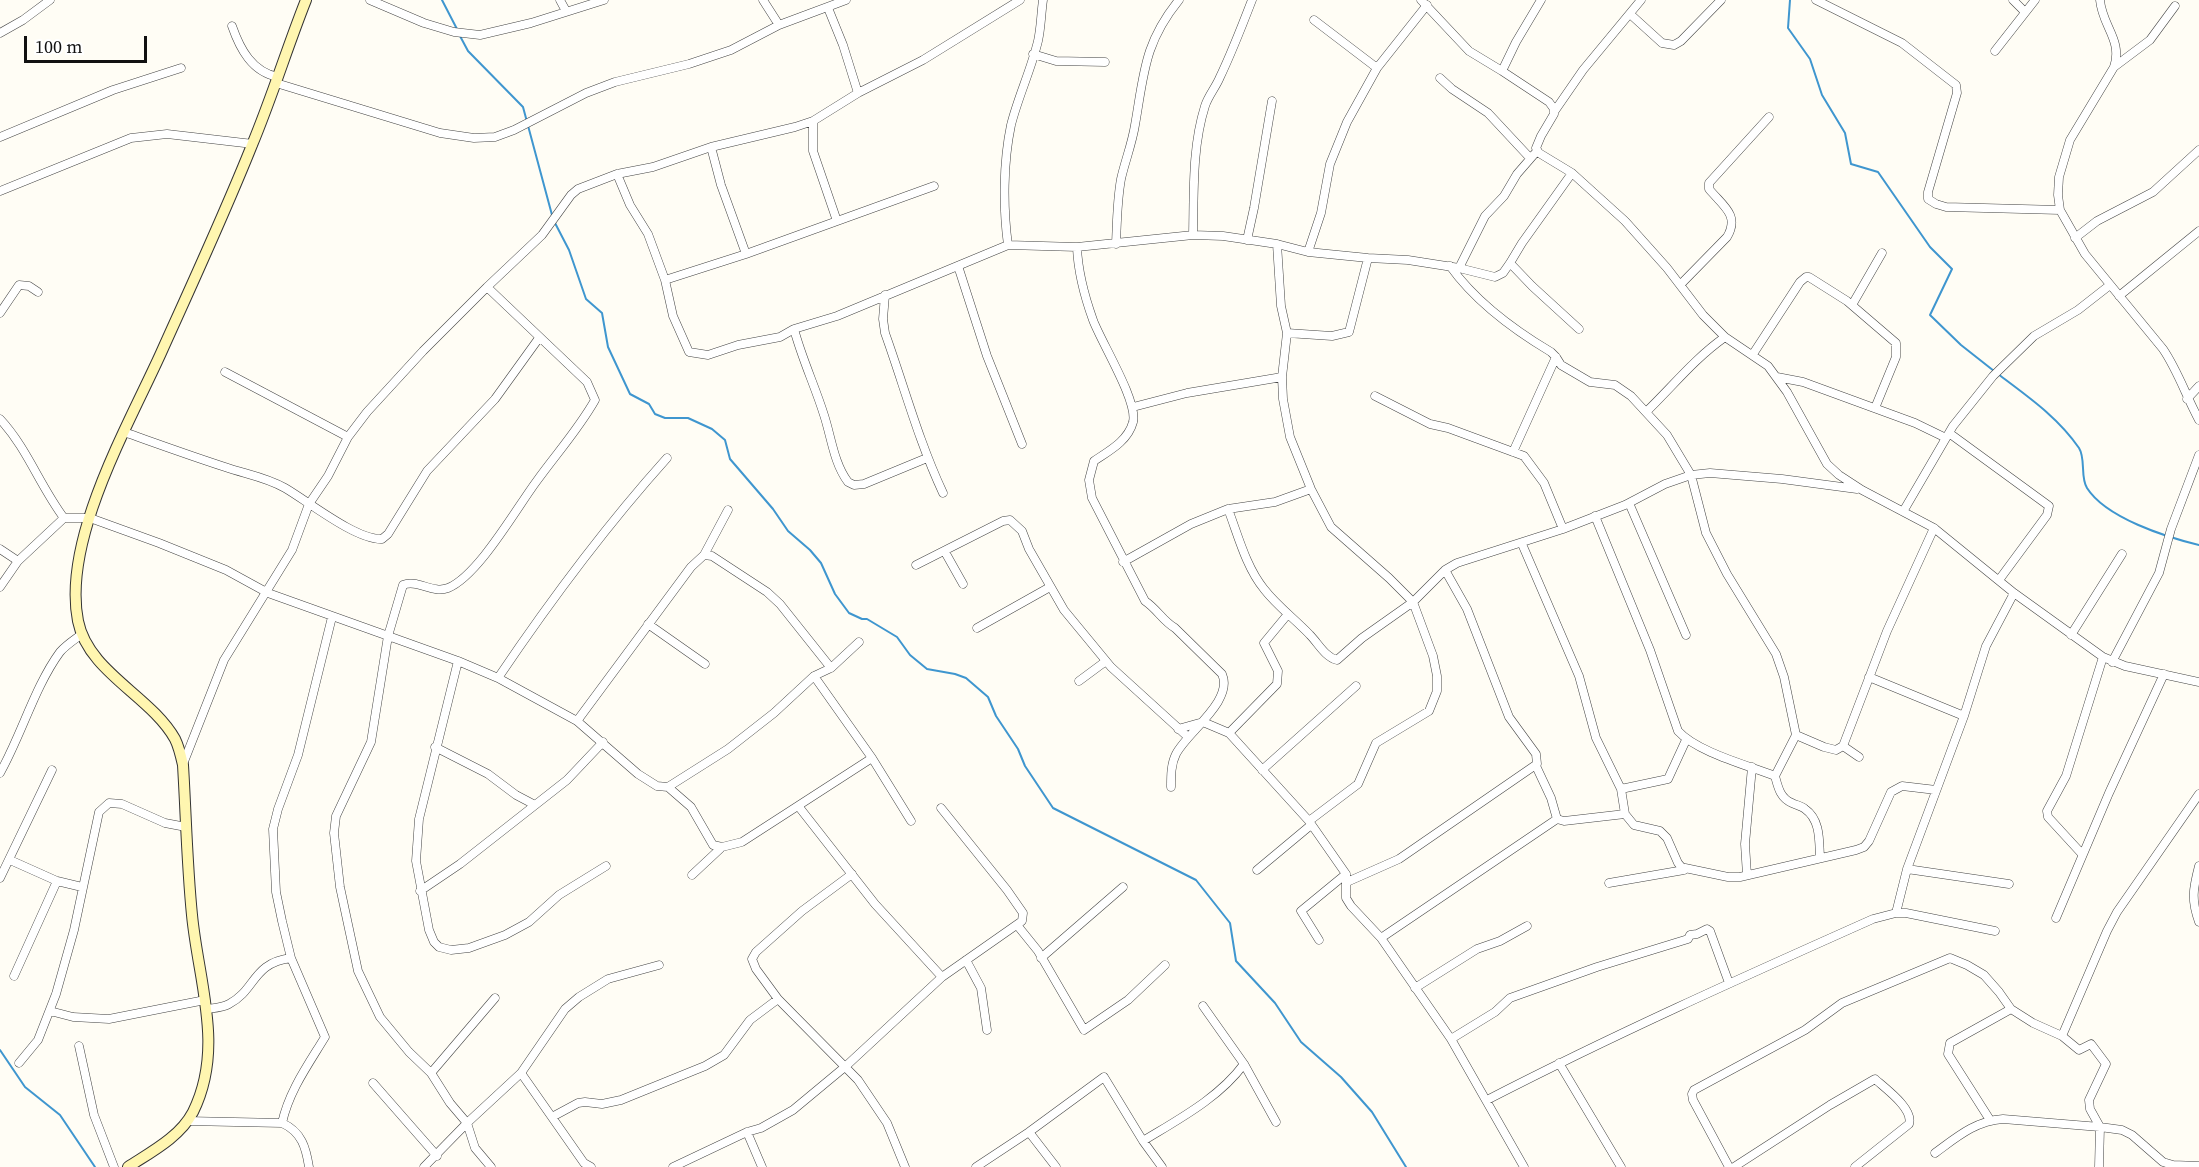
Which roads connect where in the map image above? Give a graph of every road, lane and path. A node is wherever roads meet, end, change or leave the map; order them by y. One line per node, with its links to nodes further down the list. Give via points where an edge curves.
1 (50, 0): 28 (street)
2 (306, 0): 37 (street)
3 (370, 0): 22 (street, via 424,23 480,35)
4 (560, 0): 22 (street)
5 (604, 0): 22 (street)
6 (763, 0): 26 (street)
7 (846, 0): 21 (street)
8 (1020, 0): 38 (street, via 923,60)
9 (1043, 0): 30 (street)
10 (1179, 0): 59 (street, via 1150,47 1120,186)
11 (1252, 0): 56 (street, via 1201,119 1194,166)
12 (1721, 0): 24 (street, via 1674,45 1662,43)
13 (1816, 0): 53 (street, via 1902,43 1956,85 1928,199 1946,207)
14 (2013, 0): 23 (street)
15 (2035, 0): 23 (street)
16 (2100, 0): 32 (street, via 2101,13 2115,41)
17 (1638, 1): 24 (street)
18 (1537, 2): 35 (street)
19 (1424, 3): 34 (street); 35 (street, via 1469,51)
20 (2175, 6): 32 (street, via 2150,40)
21 (828, 8): 26 (street); 38 (street)
22 (566, 11)
23 (2025, 12): 29 (street)
24 (1630, 14): 40 (street)
25 (1314, 20): 34 (street)
26 (779, 25): 37 (street, via 731,50 586,93 495,136 440,133)
27 (232, 26): 37 (street, via 247,57)
28 (0, 33)
29 (1995, 51)
30 (1034, 54): 31 (street, via 1056,61); 61 (street, via 1011,128 1005,193)
31 (1105, 62)
32 (2114, 67): 53 (street, via 2070,140 2060,177)
33 (181, 68): 43 (street, via 113,90)
34 (1377, 68): 63 (street, via 1336,145)
35 (1502, 70): 40 (street, via 1549,102)
36 (1440, 78): 48 (street, via 1488,113)
37 (277, 80): 44 (street)
38 (858, 93): 42 (street)
39 (1272, 102): 58 (street)
40 (1554, 112): 47 (street)
41 (1769, 117): 72 (street, via 1709,183 1709,189 1734,222 1727,237)
42 (813, 121): 45 (street); 54 (street, via 813,151)
43 (0, 137)
44 (253, 144): 52 (street, via 167,134 131,138); 98 (street)
45 (711, 147): 50 (street, via 653,167); 65 (street)
46 (2199, 150): 57 (street, via 2153,192)
47 (1537, 151): 48 (street); 49 (street)
48 (1530, 158): 70 (street, via 1485,216)
49 (1572, 173): 67 (street); 72 (street, via 1631,227)
50 (617, 174): 71 (street, via 648,234); 74 (street, via 571,195 542,236)
51 (934, 186): 54 (street)
52 (0, 191)
53 (2060, 210): 57 (street)
54 (837, 221): 65 (street)
55 (2199, 231): 77 (street)
56 (1193, 235): 58 (street); 59 (street)
57 (2075, 237): 73 (street)
58 (1247, 240): 60 (street)
59 (1116, 244): 62 (street)
60 (1277, 244): 63 (street); 82 (street)
61 (1008, 245): 62 (street); 68 (street)
62 (1077, 248): 93 (street, via 1080,280 1090,313)
63 (1308, 252): 66 (street)
64 (1882, 253): 78 (street)
65 (746, 254): 71 (street)
66 (1368, 258): 69 (street); 82 (street, via 1349,332 1332,336)
67 (1510, 263): 70 (street, via 1495,277); 81 (street)
68 (958, 266): 76 (street); 101 (street, via 987,356)
69 (1450, 266): 70 (street); 86 (street, via 1482,302)
70 (1459, 268)
71 (665, 280): 80 (street, via 673,316 689,352 708,355 780,337)
72 (1680, 285): 83 (street)
73 (2110, 285): 77 (street); 99 (street, via 2034,336 1999,369)
74 (487, 287): 84 (street); 100 (street, via 399,375)
75 (38, 292): 79 (street, via 19,285)
76 (885, 296): 80 (street); 105 (street, via 885,333)
77 (2119, 296): 92 (street, via 2174,364)
78 (1852, 305): 85 (street, via 1806,277); 94 (street, via 1896,343 1896,357)
79 (0, 313)
80 (794, 329): 105 (street, via 848,482 864,484)
81 (1579, 329)
82 (1287, 333): 88 (street)
83 (1725, 337): 85 (street); 95 (street, via 1691,364)
84 (539, 338): 111 (street, via 495,399 427,471 388,534 382,538 368,537); 143 (street, via 587,382 595,400 471,570 446,589 403,585)
85 (1753, 354): 89 (street)
86 (1556, 357): 95 (street, via 1561,365 1590,382 1615,385); 102 (street)
87 (225, 372): 100 (street)
88 (1282, 376): 93 (street); 107 (street, via 1290,437)
89 (1777, 377): 94 (street, via 1803,382); 108 (street, via 1827,464)
90 (2199, 386): 92 (street)
91 (1375, 396): 102 (street, via 1430,424)
92 (2187, 399): 97 (street)
93 (1133, 407): 126 (street, via 1131,427 1119,445 1094,461 1089,480 1092,498)
94 (1875, 408): 99 (street)
95 (1646, 412): 106 (street, via 1667,435)
96 (0, 419): 116 (street, via 16,438)
97 (2199, 420)
98 (124, 432): 111 (street, via 255,474); 117 (street)
99 (1947, 435): 114 (street); 129 (street, via 2049,506 2045,518)
100 (348, 437): 111 (street)
101 (1022, 444)
102 (1513, 452): 119 (street, via 1524,456 1534,467)
103 (2199, 455): 148 (street, via 2159,573)
104 (667, 458): 154 (street, via 590,550)
105 (927, 458): 109 (street)
106 (1691, 475): 108 (street, via 1782,479); 110 (street); 163 (street, via 1706,533 1776,654)
107 (1311, 489): 112 (street, via 1275,502); 135 (street, via 1331,527)
108 (1862, 490): 114 (street)
109 (944, 493)
110 (1629, 503): 115 (street); 141 (street)
111 (309, 504): 133 (street, via 292,550)
112 (1228, 508): 126 (street); 136 (street, via 1253,573)
113 (728, 510): 123 (street)
114 (1904, 510): 118 (street)
115 (1595, 516): 119 (street); 165 (street, via 1678,730)
116 (64, 518): 117 (street); 125 (street)
117 (90, 518): 133 (street, via 226,570); 140 (street, via 75,585)
118 (1934, 528): 129 (street); 153 (street)
119 (1563, 529): 120 (street)
120 (1522, 544): 128 (street); 180 (street, via 1579,676 1596,738)
121 (0, 549): 125 (street)
122 (945, 552): 127 (street); 130 (street); 132 (street, via 1010,520 1022,531)
123 (704, 555): 138 (street); 150 (street, via 712,556 780,604)
124 (2122, 555): 142 (street)
125 (18, 561): 131 (street)
126 (1123, 562): 160 (street, via 1145,601 1222,675 1223,691)
127 (916, 564)
128 (1445, 570): 135 (street); 172 (street, via 1467,609 1509,717 1536,754)
129 (1999, 580): 134 (street)
130 (963, 584)
131 (0, 587)
132 (1050, 587): 139 (street); 147 (street)
133 (268, 593): 137 (street); 171 (street, via 224,660)
134 (2014, 593): 142 (street); 158 (street, via 1991,635)
135 (1413, 602): 136 (street, via 1336,660); 189 (street, via 1433,656 1437,676 1435,700 1422,717 1376,743 1358,784)
136 (1288, 614): 162 (street, via 1264,643 1278,671 1277,684)
137 (332, 617): 143 (street); 219 (street, via 298,755 273,829 276,892)
138 (648, 624): 149 (street); 159 (street)
139 (977, 628)
140 (82, 634): 171 (street, via 105,667 171,732); 176 (street, via 55,661)
141 (1686, 635)
142 (2071, 635): 145 (street)
143 (388, 636): 146 (street); 242 (street, via 372,742 336,816 334,832 340,887 358,971 380,1017)
144 (859, 642): 150 (street)
145 (2103, 657): 148 (street); 192 (street, via 2066,776 2047,811 2048,817)
146 (458, 661): 154 (street); 168 (street)
147 (1106, 661): 155 (street); 161 (street)
148 (2112, 662): 151 (street)
149 (705, 664)
150 (831, 668): 152 (street)
151 (2164, 674): 156 (street); 192 (street)
152 (814, 676): 170 (street); 178 (street, via 729,749)
153 (1869, 677): 158 (street); 167 (street)
154 (498, 678): 159 (street)
155 (1079, 681)
156 (2199, 682)
157 (1356, 686): 175 (street)
158 (1964, 716): 181 (street)
159 (577, 721): 166 (street)
160 (1203, 722): 161 (street); 162 (street); 164 (street)
161 (1178, 729): 164 (street)
162 (1229, 733): 175 (street)
163 (1796, 735): 167 (street, via 1836,750); 177 (street)
164 (1188, 737): 179 (street, via 1174,759)
165 (1686, 740): 173 (street); 180 (street, via 1668,779)
166 (603, 742): 178 (street, via 638,774 657,786); 183 (street, via 567,780)
167 (1843, 746): 169 (street)
168 (435, 747): 183 (street, via 488,774); 210 (street, via 419,819 416,861)
169 (1859, 757)
170 (872, 758): 184 (street); 188 (street)
171 (183, 765): 190 (street)
172 (1536, 766): 187 (street); 204 (street, via 1399,859)
173 (1752, 767): 177 (street); 202 (street, via 1744,844)
174 (52, 770): 194 (street)
175 (1262, 770): 189 (street)
176 (0, 773)
177 (1775, 776): 193 (street, via 1786,801 1806,809 1814,819)
178 (668, 787): 191 (street, via 691,807 709,842)
179 (1171, 787)
180 (1621, 789): 186 (street)
181 (1936, 790): 193 (street, via 1896,788 1863,847); 199 (street)
182 (2199, 794): 235 (street, via 2117,912)
183 (535, 805): 210 (street)
184 (799, 807): 191 (street, via 742,842); 200 (street)
185 (941, 808): 214 (street, via 1020,909 1023,916)
186 (1625, 814): 187 (street); 198 (street, via 1634,825 1660,831)
187 (1557, 819): 217 (street)
188 (911, 821)
189 (1310, 823): 197 (street); 204 (street)
190 (186, 827): 208 (street, via 109,803 99,812); 230 (street, via 192,918)
191 (723, 847): 201 (street)
192 (2082, 854): 212 (street)
193 (1820, 858): 202 (street)
194 (10, 860): 203 (street); 205 (street)
195 (606, 866): 210 (street, via 559,895 529,922 469,948 445,949 434,942)
196 (2199, 866): 213 (street, via 2193,906)
197 (1257, 870)
198 (1684, 870): 202 (street, via 1728,877); 206 (street)
199 (1907, 870): 207 (street); 211 (street)
200 (852, 874): 225 (street); 229 (street, via 802,911 752,957)
201 (692, 875)
202 (1747, 875)
203 (0, 878)
204 (1346, 878): 217 (street, via 1346,898); 218 (street, via 1301,910)
205 (57, 881): 208 (street); 224 (street)
206 (1609, 883)
207 (2009, 884)
208 (82, 886): 233 (street, via 74,930)
209 (1122, 886): 220 (street)
210 (420, 891)
211 (1896, 913): 216 (street); 226 (street, via 1873,919)
212 (2056, 918)
213 (2199, 922)
214 (1017, 925): 220 (street); 221 (street)
215 (1527, 926): 227 (street, via 1477,949)
216 (1995, 931)
217 (1381, 938): 227 (street)
218 (1319, 940)
219 (291, 958): 230 (street, via 266,967 229,1004); 251 (street, via 325,1037 297,1083)
220 (1041, 958): 223 (street, via 1084,1030 1128,1000)
221 (966, 960): 225 (street); 234 (street, via 981,988)
222 (659, 964): 243 (street, via 608,979 579,997 565,1010)
223 (1165, 965)
224 (14, 976)
225 (942, 977): 241 (street)
226 (1729, 984): 236 (street, via 1707,929 1688,939 1510,998); 239 (street)
227 (1414, 988): 236 (street)
228 (495, 998): 242 (street)
229 (778, 999): 241 (street); 246 (street, via 750,1020 724,1054 705,1066 621,1100 585,1102)
230 (206, 1005): 233 (street, via 109,1019); 248 (street, via 209,1044 205,1076)
231 (1203, 1006): 240 (street)
232 (2011, 1009): 235 (street); 247 (street, via 1950,1043 1948,1049); 273 (street, via 1984,975 1950,958 1842,1003 1805,1030 1694,1090 1693,1100)
233 (50, 1011): 238 (street, via 38,1040)
234 (987, 1030)
235 (2062, 1036): 252 (street, via 2079,1050 2091,1044 2106,1064 2089,1100)
236 (1451, 1039): 245 (street)
237 (80, 1046): 259 (street, via 94,1115)
238 (20, 1063)
239 (1558, 1063): 245 (street); 272 (street)
240 (1244, 1064): 249 (street); 255 (street, via 1200,1106)
241 (846, 1066): 253 (street, via 793,1110); 267 (street, via 887,1123)
242 (431, 1073): 250 (street)
243 (522, 1073): 246 (street); 250 (street)
244 (373, 1083): 257 (street)
245 (1487, 1100): 271 (street)
246 (552, 1117): 264 (street, via 584,1163)
247 (1990, 1120): 252 (street); 256 (street, via 1976,1124)
248 (187, 1121): 251 (street); 260 (street, via 173,1137)
249 (1276, 1122)
250 (467, 1123): 257 (street); 263 (street, via 475,1148)
251 (282, 1124): 261 (street, via 290,1126 301,1138)
252 (2100, 1126): 258 (street, via 2132,1135 2163,1162); 276 (street)
253 (747, 1132): 265 (street); 266 (street)
254 (1029, 1132): 255 (street, via 1104,1077); 268 (street); 269 (street)
255 (1143, 1140): 270 (street)
256 (1935, 1153)
257 (437, 1156): 262 (street)
258 (2199, 1166)
259 (114, 1167)
260 (128, 1167)
261 (309, 1167)
262 (424, 1167)
263 (491, 1167)
264 (591, 1167)
265 (673, 1167)
266 (762, 1167)
267 (905, 1167)
268 (976, 1167)
269 (1056, 1167)
270 (1162, 1167)
271 (1524, 1167)
272 (1621, 1167)
273 (1729, 1167)
274 (1734, 1167): 275 (street, via 1875,1079 1890,1091 1911,1119)
275 (1855, 1167)
276 (2099, 1167)

